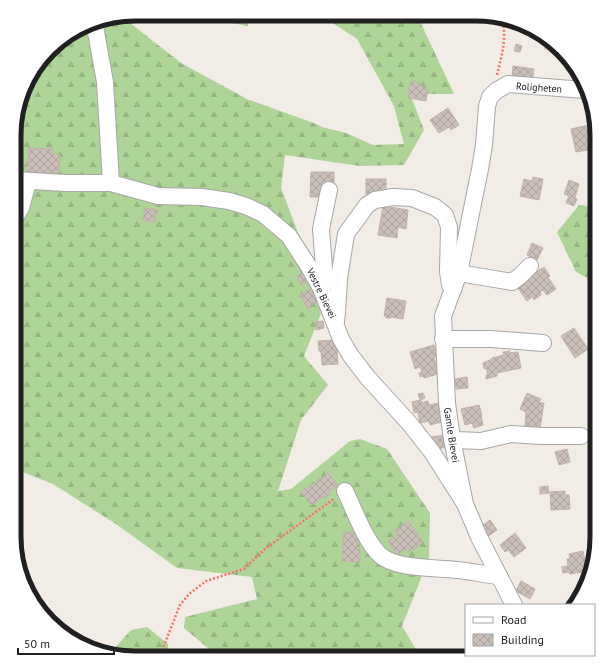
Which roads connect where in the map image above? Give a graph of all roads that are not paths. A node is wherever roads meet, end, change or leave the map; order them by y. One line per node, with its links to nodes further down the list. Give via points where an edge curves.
1 (95, 29): 5 (street, via 105,82)
2 (580, 90): 3 (street, Roligheten, via 508,84)
3 (496, 91): 9 (street, Gamle Bievei, via 490,97 487,106 480,169)
4 (22, 181): 5 (street, Vestre Bievei); 7 (street, Vestre Bievei)
5 (111, 183): 10 (street, Vestre Bievei, via 158,196 202,197 229,201 263,214 289,236)
6 (329, 190): 10 (street, via 321,229 325,281)
7 (21, 208)
8 (530, 266): 9 (street, via 512,282)
9 (456, 280): 11 (street, via 450,285 449,227 445,215 412,198 374,200 367,205 346,234); 12 (street, Gamle Bievei, via 442,316)
10 (321, 288): 11 (street, Vestre Bievei)
11 (335, 322): 17 (street, Vestre Bievei, via 351,356 432,452)
12 (443, 339): 13 (street); 15 (street, Gamle Bievei)
13 (543, 343)
14 (581, 436): 15 (street, via 511,434 481,441)
15 (452, 439): 17 (street, Gamle Bievei)
16 (345, 490): 18 (street, via 371,545 387,560 405,565)
17 (465, 504): 18 (street, Gamle Bievei, via 478,537)
18 (499, 576): 19 (street, Gamle Bievei)
19 (513, 604)

